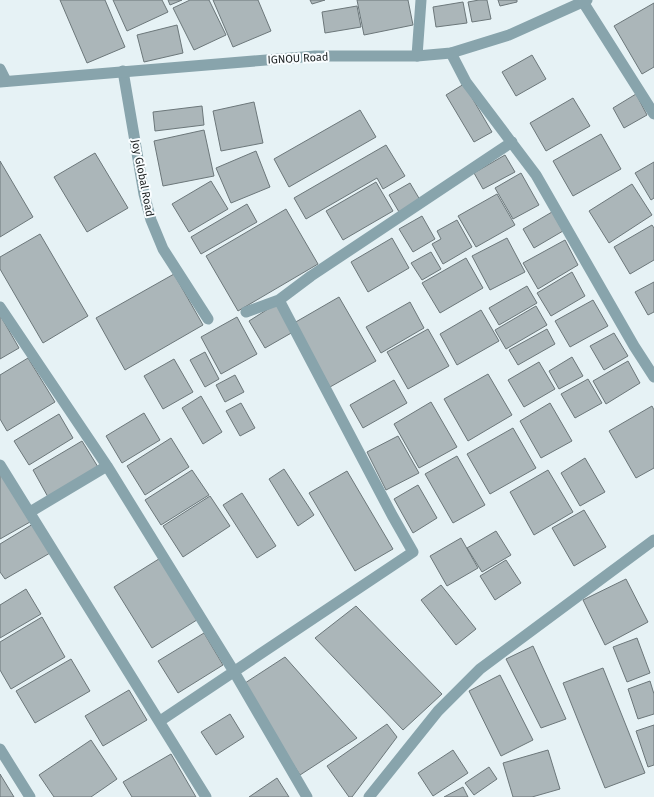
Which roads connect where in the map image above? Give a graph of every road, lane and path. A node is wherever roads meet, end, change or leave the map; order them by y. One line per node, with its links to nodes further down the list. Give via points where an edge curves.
1 (421, 0): 4 (street)
2 (585, 1): 3 (street, IGNOU Road, via 509,35); 8 (street)
3 (451, 52): 4 (street, IGNOU Road); 9 (street, via 466,82)
4 (417, 56): 6 (street, IGNOU Road, via 315,56)
5 (0, 69): 7 (street)
6 (124, 71): 7 (street, IGNOU Road); 13 (street, Joy Global Road, via 144,194 151,220 163,249)
7 (3, 81)
8 (654, 114)
9 (512, 142): 10 (street); 14 (street, via 536,175)
10 (279, 300): 12 (street); 19 (street, via 413,552)
11 (0, 306): 16 (street)
12 (246, 312)
13 (208, 319)
14 (654, 377)
15 (0, 464): 17 (street)
16 (107, 466): 17 (street); 19 (street)
17 (30, 512): 20 (street)
18 (654, 540): 25 (street, via 480,670 438,711)
19 (233, 670): 20 (street); 24 (street)
20 (160, 721): 23 (street)
21 (0, 749): 22 (street)
22 (30, 797)
23 (206, 797)
24 (307, 797)
25 (369, 797)

